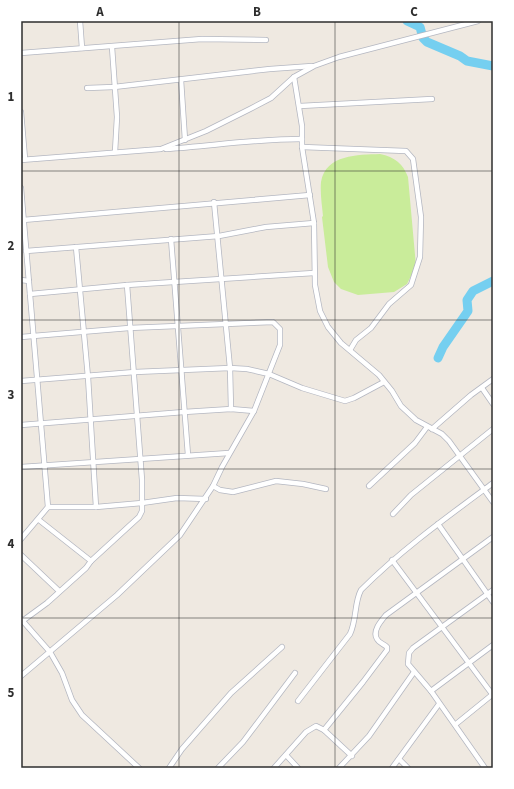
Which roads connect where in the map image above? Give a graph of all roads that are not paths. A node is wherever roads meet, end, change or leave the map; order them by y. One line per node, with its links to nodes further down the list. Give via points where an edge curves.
1 (80, 21): 5 (street)
2 (478, 21): 7 (street, via 346,55)
3 (266, 40): 4 (street, via 202,38)
4 (112, 47): 5 (street); 10 (street)
5 (82, 48): 6 (street)
6 (21, 53)
7 (314, 66): 8 (street); 9 (street)
8 (294, 77): 13 (street); 16 (street, via 271,98)
9 (181, 80): 10 (street); 16 (street)
10 (114, 87): 11 (street); 19 (street, via 117,118)
11 (87, 88)
12 (432, 99): 13 (street)
13 (300, 106): 15 (street)
14 (21, 112): 20 (street)
15 (302, 139): 17 (street); 18 (street, via 268,139)
16 (185, 140): 18 (street)
17 (302, 147): 22 (street); 44 (street, via 406,151 413,159 421,217 420,257 415,274 411,285 389,304)
18 (161, 149): 19 (street)
19 (116, 152): 20 (street)
20 (23, 160)
21 (21, 188): 24 (street)
22 (310, 194): 23 (street); 25 (street)
23 (214, 202): 24 (street); 26 (street)
24 (22, 220): 29 (street)
25 (314, 223): 26 (street, via 266,226); 30 (street)
26 (219, 236): 27 (street); 31 (street)
27 (171, 239): 28 (street); 34 (street)
28 (76, 247): 29 (street); 36 (street)
29 (26, 251): 33 (street)
30 (314, 273): 31 (street); 44 (street, via 320,310 328,327)
31 (222, 279): 34 (street); 38 (street)
32 (21, 280): 33 (street)
33 (29, 280): 37 (street)
34 (175, 282): 35 (street); 39 (street)
35 (127, 285): 36 (street); 40 (street)
36 (80, 290): 37 (street); 41 (street)
37 (30, 294): 43 (street)
38 (226, 322): 39 (street); 45 (street); 48 (street, via 272,322 277,325 280,329 280,345)
39 (177, 325): 40 (street); 46 (street)
40 (129, 328): 41 (street); 47 (street)
41 (83, 332): 43 (street); 49 (street)
42 (21, 337): 43 (street)
43 (35, 337): 51 (street)
44 (350, 350): 53 (street)
45 (230, 368): 46 (street); 48 (street); 56 (street)
46 (182, 371): 47 (street); 58 (street)
47 (135, 372): 49 (street); 59 (street)
48 (269, 374): 53 (street, via 302,388 345,401); 57 (street)
49 (88, 377): 51 (street); 60 (street)
50 (493, 379): 54 (street)
51 (38, 380): 52 (street); 61 (street)
52 (21, 381)
53 (384, 382): 63 (street, via 401,406)
54 (482, 388): 55 (street); 64 (street)
55 (493, 404)
56 (231, 409): 57 (street); 58 (street)
57 (254, 411): 66 (street)
58 (184, 412): 59 (street); 68 (street)
59 (137, 415): 60 (street); 69 (street)
60 (90, 418): 61 (street); 70 (street)
61 (40, 423): 62 (street); 71 (street)
62 (21, 425)
63 (426, 427): 64 (street); 75 (street, via 416,443)
64 (432, 429): 67 (street, via 442,434)
65 (493, 429): 67 (street)
66 (230, 453): 68 (street); 74 (street)
67 (460, 454): 77 (street); 83 (street)
68 (188, 455): 69 (street)
69 (141, 460): 70 (street); 80 (street)
70 (92, 462): 71 (street); 82 (street)
71 (46, 466): 72 (street); 81 (street)
72 (21, 467)
73 (493, 483): 77 (street)
74 (213, 486): 76 (street, via 234,492 276,481); 78 (street)
75 (368, 486)
76 (326, 489)
77 (484, 490): 79 (street); 85 (street)
78 (206, 499): 80 (street, via 177,498); 101 (street, via 160,557)
79 (493, 502)
80 (142, 503): 82 (street); 91 (street, via 142,511 135,522)
81 (48, 507): 82 (street); 84 (street)
82 (96, 507)
83 (392, 514)
84 (39, 520): 87 (street); 91 (street)
85 (438, 524): 89 (street); 90 (street)
86 (493, 537): 89 (street)
87 (21, 539)
88 (21, 555): 93 (street)
89 (463, 559): 94 (street); 95 (street)
90 (392, 560): 94 (street); 108 (street, via 361,590 355,624 350,634)
91 (91, 561): 93 (street)
92 (493, 590): 95 (street)
93 (59, 591): 97 (street)
94 (416, 592): 98 (street); 111 (street, via 378,624 376,637 387,647 386,650 364,682)
95 (487, 594): 96 (street); 98 (street)
96 (493, 602)
97 (22, 620): 101 (street)
98 (442, 628): 102 (street); 103 (street, via 416,645 409,653 408,664)
99 (493, 645): 102 (street)
100 (282, 647): 116 (street, via 231,693 182,749)
101 (50, 652): 105 (street); 115 (street, via 82,716)
102 (468, 662): 106 (street); 107 (street)
103 (414, 672): 106 (street); 113 (street)
104 (295, 673): 117 (street, via 243,742)
105 (21, 676)
106 (431, 691): 109 (street)
107 (493, 694): 110 (street)
108 (298, 700)
109 (439, 704): 110 (street); 114 (street)
110 (456, 724): 123 (street)
111 (324, 730): 112 (street, via 316,726 311,728); 113 (street)
112 (286, 755): 118 (street); 119 (street)
113 (352, 756): 120 (street)
114 (399, 759): 121 (street); 122 (street)
115 (139, 768)
116 (169, 768)
117 (218, 768)
118 (274, 768)
119 (298, 768)
120 (339, 768)
121 (392, 768)
122 (408, 768)
123 (485, 768)

